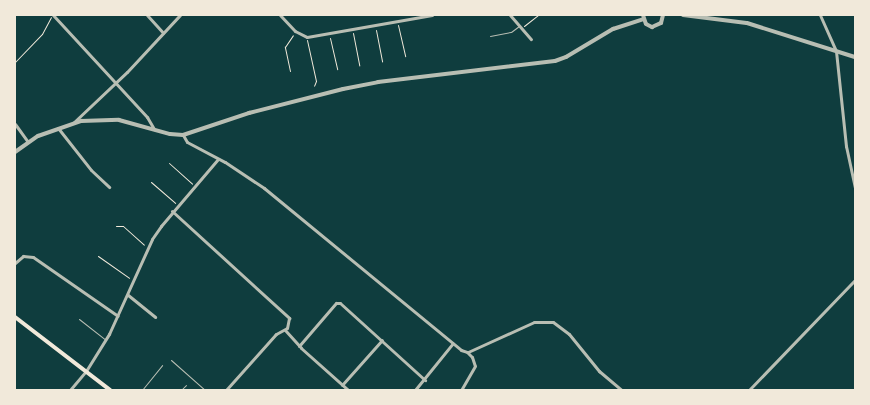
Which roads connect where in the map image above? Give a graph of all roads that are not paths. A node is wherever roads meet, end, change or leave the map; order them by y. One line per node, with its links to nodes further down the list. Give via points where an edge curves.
1 (146, 15): 13 (street)
2 (180, 15): 13 (street)
3 (280, 15): 4 (street, via 307,37)
4 (432, 15)
5 (510, 15): 12 (street)
6 (663, 15): 7 (street); 11 (street, via 656,27 646,24)
7 (670, 15)
8 (683, 15): 16 (street, via 747,23)
9 (820, 15): 16 (street)
10 (53, 16): 18 (street)
11 (643, 17): 23 (street, via 613,29 554,61 378,82 249,112)
12 (521, 27): 14 (lane); 15 (street)
13 (163, 33): 18 (street)
14 (490, 36)
15 (531, 39)
16 (836, 50): 17 (street); 28 (street, via 846,146)
17 (855, 57)
18 (116, 83): 19 (street); 22 (street)
19 (73, 123): 21 (street); 22 (street, via 119,120)
20 (15, 124): 24 (street)
21 (58, 128): 24 (street); 27 (street)
22 (154, 129): 23 (street)
23 (183, 135): 26 (street, via 188,142)
24 (28, 142): 25 (street)
25 (15, 152)
26 (218, 159): 29 (street); 40 (street, via 264,188)
27 (109, 188)
28 (855, 188)
29 (172, 211): 32 (street, via 148,249); 37 (street, via 289,318)
30 (15, 263): 34 (street, via 23,256 32,257)
31 (855, 280): 59 (street)
32 (128, 295): 34 (street); 35 (street)
33 (15, 316): 45 (main road)
34 (118, 316): 38 (street)
35 (155, 318)
36 (79, 319): 38 (lane)
37 (285, 330): 41 (street); 54 (street, via 276,334)
38 (105, 340): 45 (street)
39 (382, 340): 41 (street, via 338,303); 46 (street); 47 (street)
40 (453, 343): 42 (street); 46 (street)
41 (299, 346): 47 (street)
42 (467, 352): 57 (street, via 474,366); 58 (street, via 534,322 553,322 569,334 599,371)
43 (171, 360): 53 (lane)
44 (162, 365): 51 (lane)
45 (86, 371): 49 (street); 50 (main road)
46 (425, 380): 56 (street)
47 (342, 384): 55 (street)
48 (186, 385): 52 (lane)
49 (70, 390)
50 (110, 390)
51 (142, 390)
52 (181, 390)
53 (204, 390)
54 (226, 390)
55 (348, 390)
56 (415, 390)
57 (461, 390)
58 (622, 390)
59 (749, 390)

